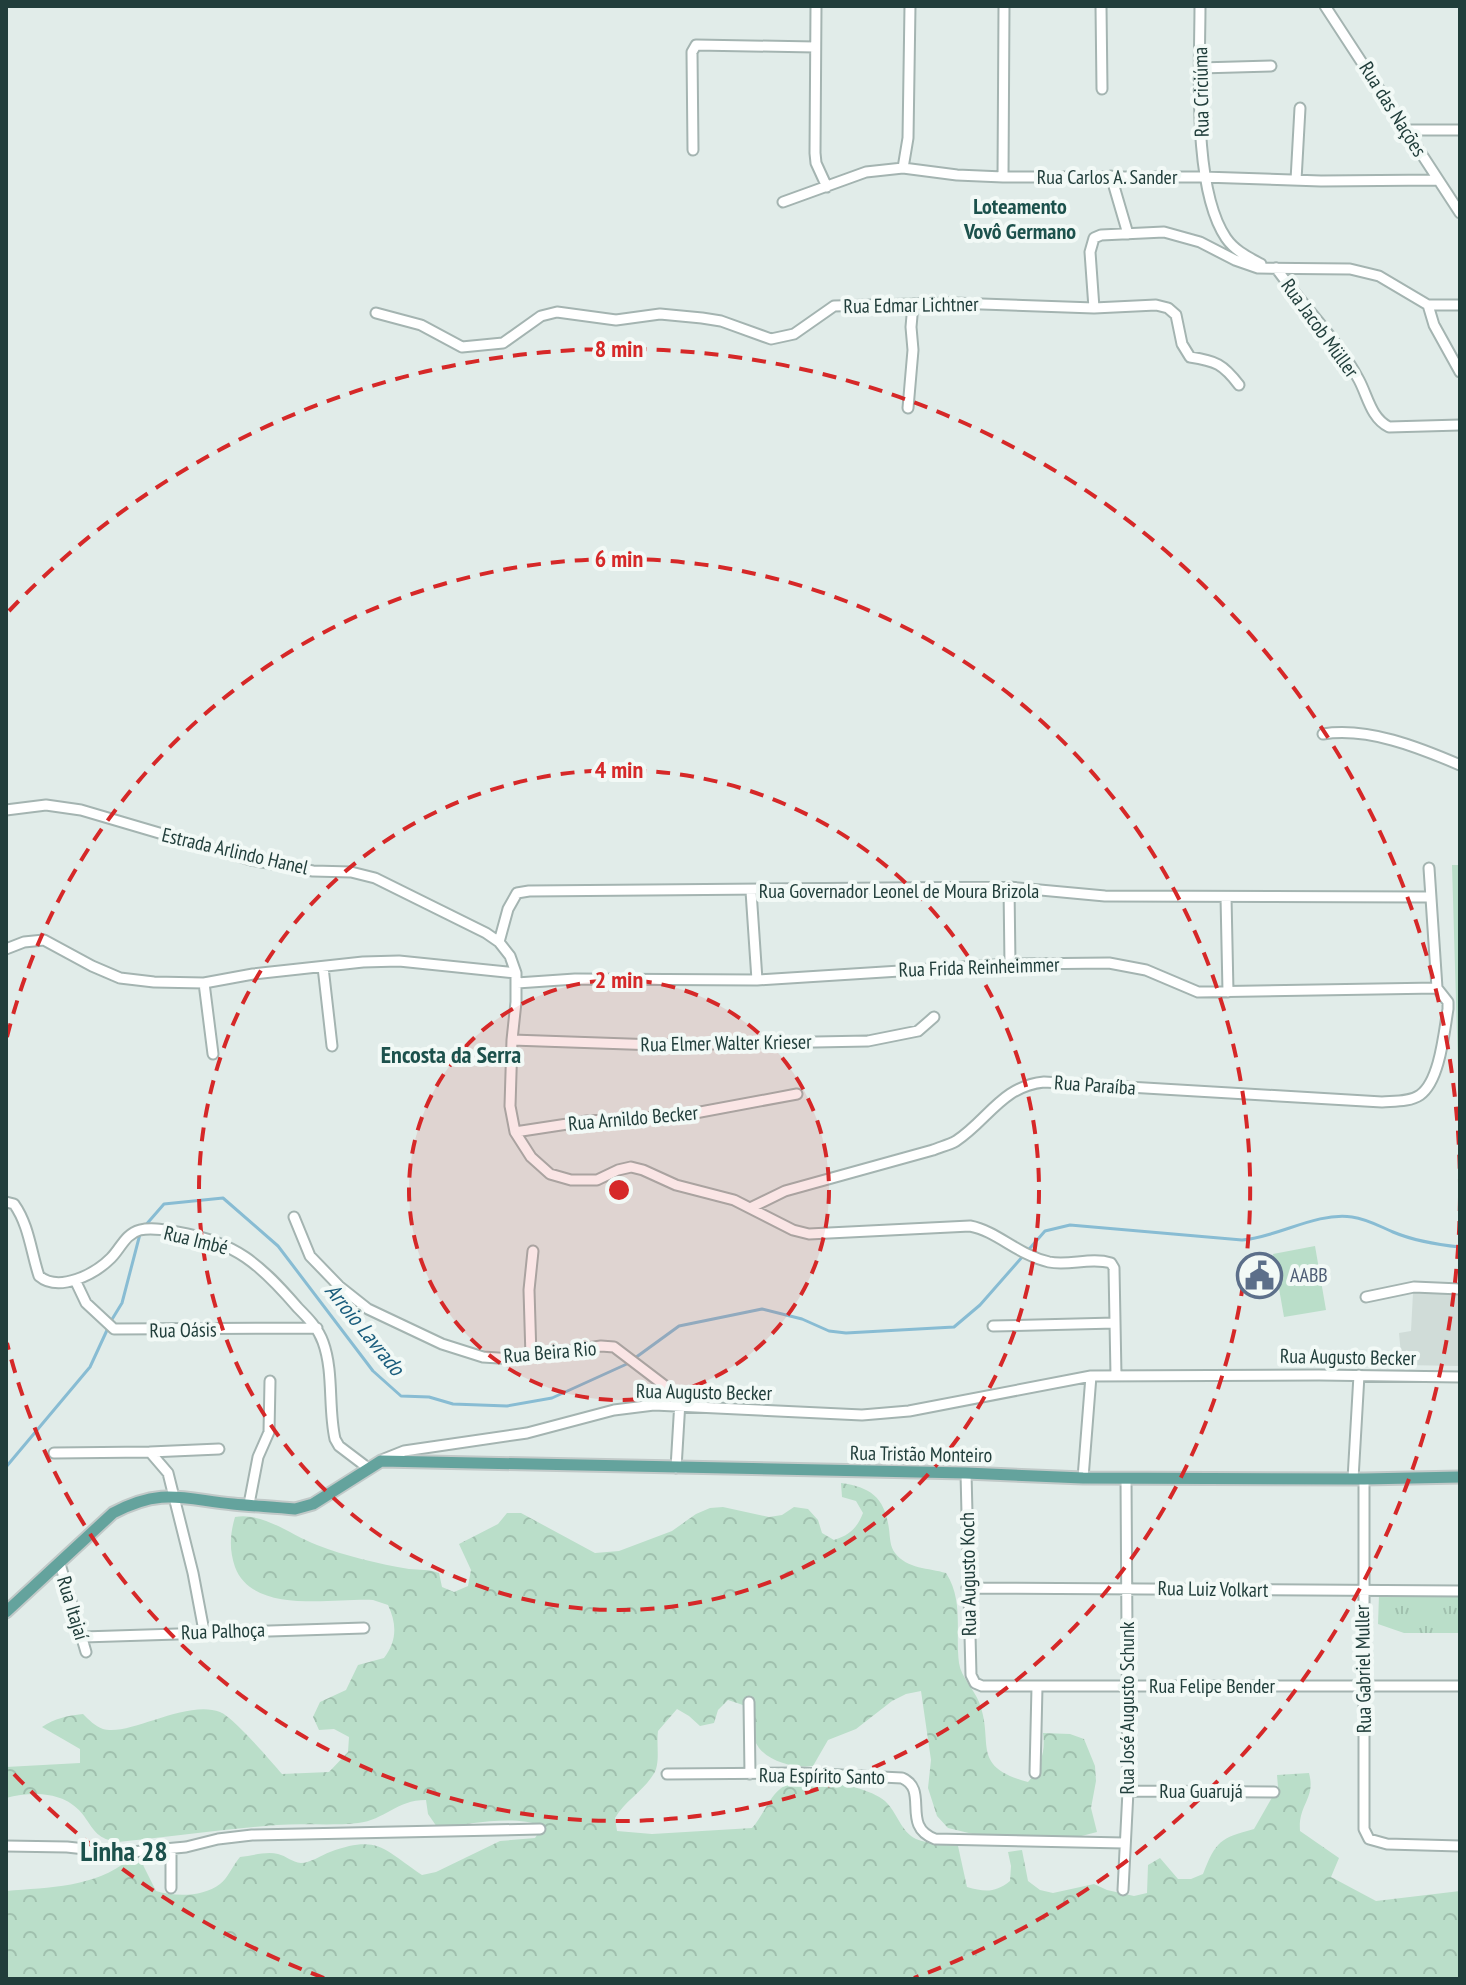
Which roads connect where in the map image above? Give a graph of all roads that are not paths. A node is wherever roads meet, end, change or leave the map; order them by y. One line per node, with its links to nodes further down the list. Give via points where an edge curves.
1 (816, 6): 7 (street)
2 (910, 6): 15 (street)
3 (1004, 6): 17 (street)
4 (1101, 6): 10 (street)
5 (1200, 6): 9 (street, Rua Criciúma)
6 (1325, 6): 12 (street, Rua das Nações)
7 (815, 47): 14 (street, via 696,45); 21 (street, via 815,153)
8 (1271, 66): 9 (street)
9 (1200, 68): 18 (street, Rua Criciúma)
10 (1102, 89)
11 (1300, 108): 19 (street)
12 (1407, 130): 13 (street); 20 (street, Rua das Nações)
13 (1460, 130)
14 (693, 150)
15 (903, 168): 17 (street, Rua Carlos A. Sander); 21 (street, Rua Carlos A. Sander, via 866,172)
16 (1111, 176): 17 (street, Rua Carlos A. Sander); 18 (street, Rua Carlos A. Sander); 24 (street)
17 (1003, 177)
18 (1203, 177): 19 (street, Rua Carlos A. Sander); 25 (street, Rua Criciúma, via 1228,242)
19 (1296, 180): 20 (street, Rua Carlos A. Sander)
20 (1438, 180): 23 (street, Rua das Nações)
21 (827, 187): 22 (street, Rua Carlos A. Sander)
22 (783, 202)
23 (1460, 213)
24 (1128, 234): 25 (street, via 1183,236 1235,260); 29 (street, via 1094,238)
25 (1272, 268): 27 (street, via 1367,272); 34 (street, Rua Jacob Müller, via 1344,356 1374,414 1389,427)
26 (913, 304): 29 (street, Rua Edmar Lichtner); 30 (street, Rua Edmar Lichtner, via 834,306 794,334 771,339 702,318 660,314 616,320 557,312 541,316 503,343 462,347 421,325); 33 (street)
27 (1428, 305): 28 (street); 31 (street)
28 (1460, 305)
29 (1094, 308): 32 (street, Rua Edmar Lichtner, via 1168,308 1176,315 1190,357 1226,367)
30 (376, 313)
31 (1460, 372)
32 (1239, 385)
33 (908, 408)
34 (1460, 425)
35 (1323, 734): 36 (street, via 1359,731)
36 (1460, 765)
37 (6, 810): 43 (street, Estrada Arlindo Hanel, via 46,805 81,810 251,860 375,878)
38 (1429, 868): 42 (street)
39 (1009, 887): 40 (street, Rua Governador Leonel de Moura Brizola); 41 (street, Rua Governador Leonel de Moura Brizola, via 1105,896); 45 (street)
40 (751, 891): 43 (street, Rua Governador Leonel de Moura Brizola, via 517,893); 48 (street)
41 (1226, 897): 42 (street, Rua Governador Leonel de Moura Brizola); 51 (street)
42 (1429, 897): 50 (street)
43 (499, 942): 47 (street)
44 (6, 949): 49 (street, Rua Frida Reinheimmer, via 44,940 120,978)
45 (1010, 964): 48 (street, Rua Frida Reinheimmer); 51 (street, Rua Frida Reinheimmer, via 1128,965 1198,992)
46 (323, 967): 47 (street, Rua Frida Reinheimmer, via 399,961); 49 (street, Rua Frida Reinheimmer); 54 (street)
47 (516, 978): 48 (street, Rua Frida Reinheimmer); 53 (street)
48 (757, 980)
49 (204, 983): 55 (street)
50 (1437, 988): 51 (street, Rua Frida Reinheimmer); 59 (street, Rua Paraíba, via 1448,1009 1435,1074 1420,1095 1406,1100 1028,1083 955,1142 785,1191)
51 (1228, 992)
52 (934, 1017): 53 (street, Rua Elmer Walter Krieser, via 918,1031 868,1041 657,1045)
53 (512, 1040): 57 (street, via 510,1106)
54 (332, 1046)
55 (213, 1054)
56 (797, 1094): 57 (street, Rua Arnildo Becker, via 679,1116)
57 (515, 1132): 59 (street, via 550,1174 597,1180 631,1167)
58 (6, 1202): 62 (street, via 19,1210 39,1276 56,1283)
59 (752, 1207): 65 (street, via 809,1234 970,1226 1026,1255 1061,1263 1111,1263)
60 (294, 1217): 68 (street, Rua Beira Rio, via 310,1256 368,1309 483,1357)
61 (533, 1251): 68 (street)
62 (75, 1280): 67 (street, Rua Oásis, via 79,1293 114,1329); 67 (street, Rua Imbé, via 107,1262 130,1233 145,1228 201,1237 237,1250 271,1277)
63 (1460, 1289): 64 (street, via 1414,1287)
64 (1366, 1297)
65 (1115, 1323): 66 (street); 69 (street)
66 (993, 1326)
67 (317, 1328): 79 (street, Rua Imbé, via 324,1344 335,1439)
68 (531, 1357): 74 (street, Rua Beira Rio, via 614,1347 677,1395)
69 (1116, 1375): 70 (street, Rua Augusto Becker); 71 (street, Rua Augusto Becker)
70 (1359, 1375): 72 (street, Rua Augusto Becker); 85 (street, Rua Gabriel Muller)
71 (1091, 1376): 74 (street, Rua Augusto Becker, via 862,1415); 83 (street)
72 (1460, 1377)
73 (270, 1381): 87 (street, via 269,1432)
74 (679, 1406): 78 (street, Rua Augusto Becker, via 614,1410 527,1433 404,1451); 80 (street)
75 (219, 1449): 76 (street)
76 (150, 1452): 77 (street); 86 (street, via 168,1473)
77 (54, 1453)
78 (381, 1461): 79 (main road, Rua Augusto Becker); 80 (main road, Rua Tristão Monteiro)
79 (368, 1468): 87 (main road, Rua Augusto Becker, via 313,1504 295,1509)
80 (676, 1468): 81 (main road, Rua Tristão Monteiro)
81 (966, 1473): 83 (main road, Rua Tristão Monteiro); 89 (street, Rua Augusto Koch)
82 (1460, 1477): 85 (main road, Rua Tristão Monteiro)
83 (1083, 1478): 84 (main road, Rua Tristão Monteiro)
84 (1126, 1478): 85 (main road, Rua Tristão Monteiro); 90 (street, Rua José Augusto Schunk)
85 (1359, 1479): 91 (street, Rua Gabriel Muller)
86 (173, 1495): 87 (main road, Rua Augusto Becker); 88 (main road, Rua Augusto Becker, via 150,1497 113,1513); 95 (street)
87 (249, 1504)
88 (60, 1564): 93 (main road, Rua Augusto Becker); 96 (street, Rua Itajaí)
89 (967, 1588): 90 (street, Rua Luiz Volkart); 98 (street, Rua Augusto Koch)
90 (1126, 1588): 91 (street, Rua Luiz Volkart); 99 (street, Rua José Augusto Schunk)
91 (1363, 1591): 92 (street, Rua Luiz Volkart); 100 (street, Rua Gabriel Muller)
92 (1460, 1591)
93 (6, 1612)
94 (364, 1628): 95 (street, Rua Palhoça)
95 (204, 1631): 96 (street, Rua Palhoça)
96 (83, 1637): 97 (street, Rua Itajaí)
97 (86, 1652)
98 (971, 1675): 102 (street, Rua Felipe Bender, via 982,1686)
99 (1128, 1686): 100 (street, Rua Felipe Bender); 102 (street, Rua Felipe Bender); 107 (street, Rua José Augusto Schunk)
100 (1364, 1686): 101 (street, Rua Felipe Bender); 112 (street, Rua Gabriel Muller, via 1364,1829 1369,1839)
101 (1460, 1686)
102 (1037, 1687): 104 (street)
103 (749, 1702): 106 (street)
104 (1035, 1773)
105 (667, 1774): 106 (street, Rua Espírito Santo)
106 (750, 1774): 110 (street, Rua Espírito Santo, via 902,1778 914,1787 920,1830 935,1839)
107 (1128, 1791): 108 (street, Rua Guarujá); 110 (street, Rua José Augusto Schunk)
108 (1274, 1792)
109 (540, 1829): 113 (street, via 252,1835)
110 (1124, 1843): 115 (street, Rua José Augusto Schunk)
111 (6, 1846): 113 (street, via 121,1853)
112 (1460, 1846)
113 (171, 1849): 114 (street)
114 (171, 1888)
115 (1123, 1890)

